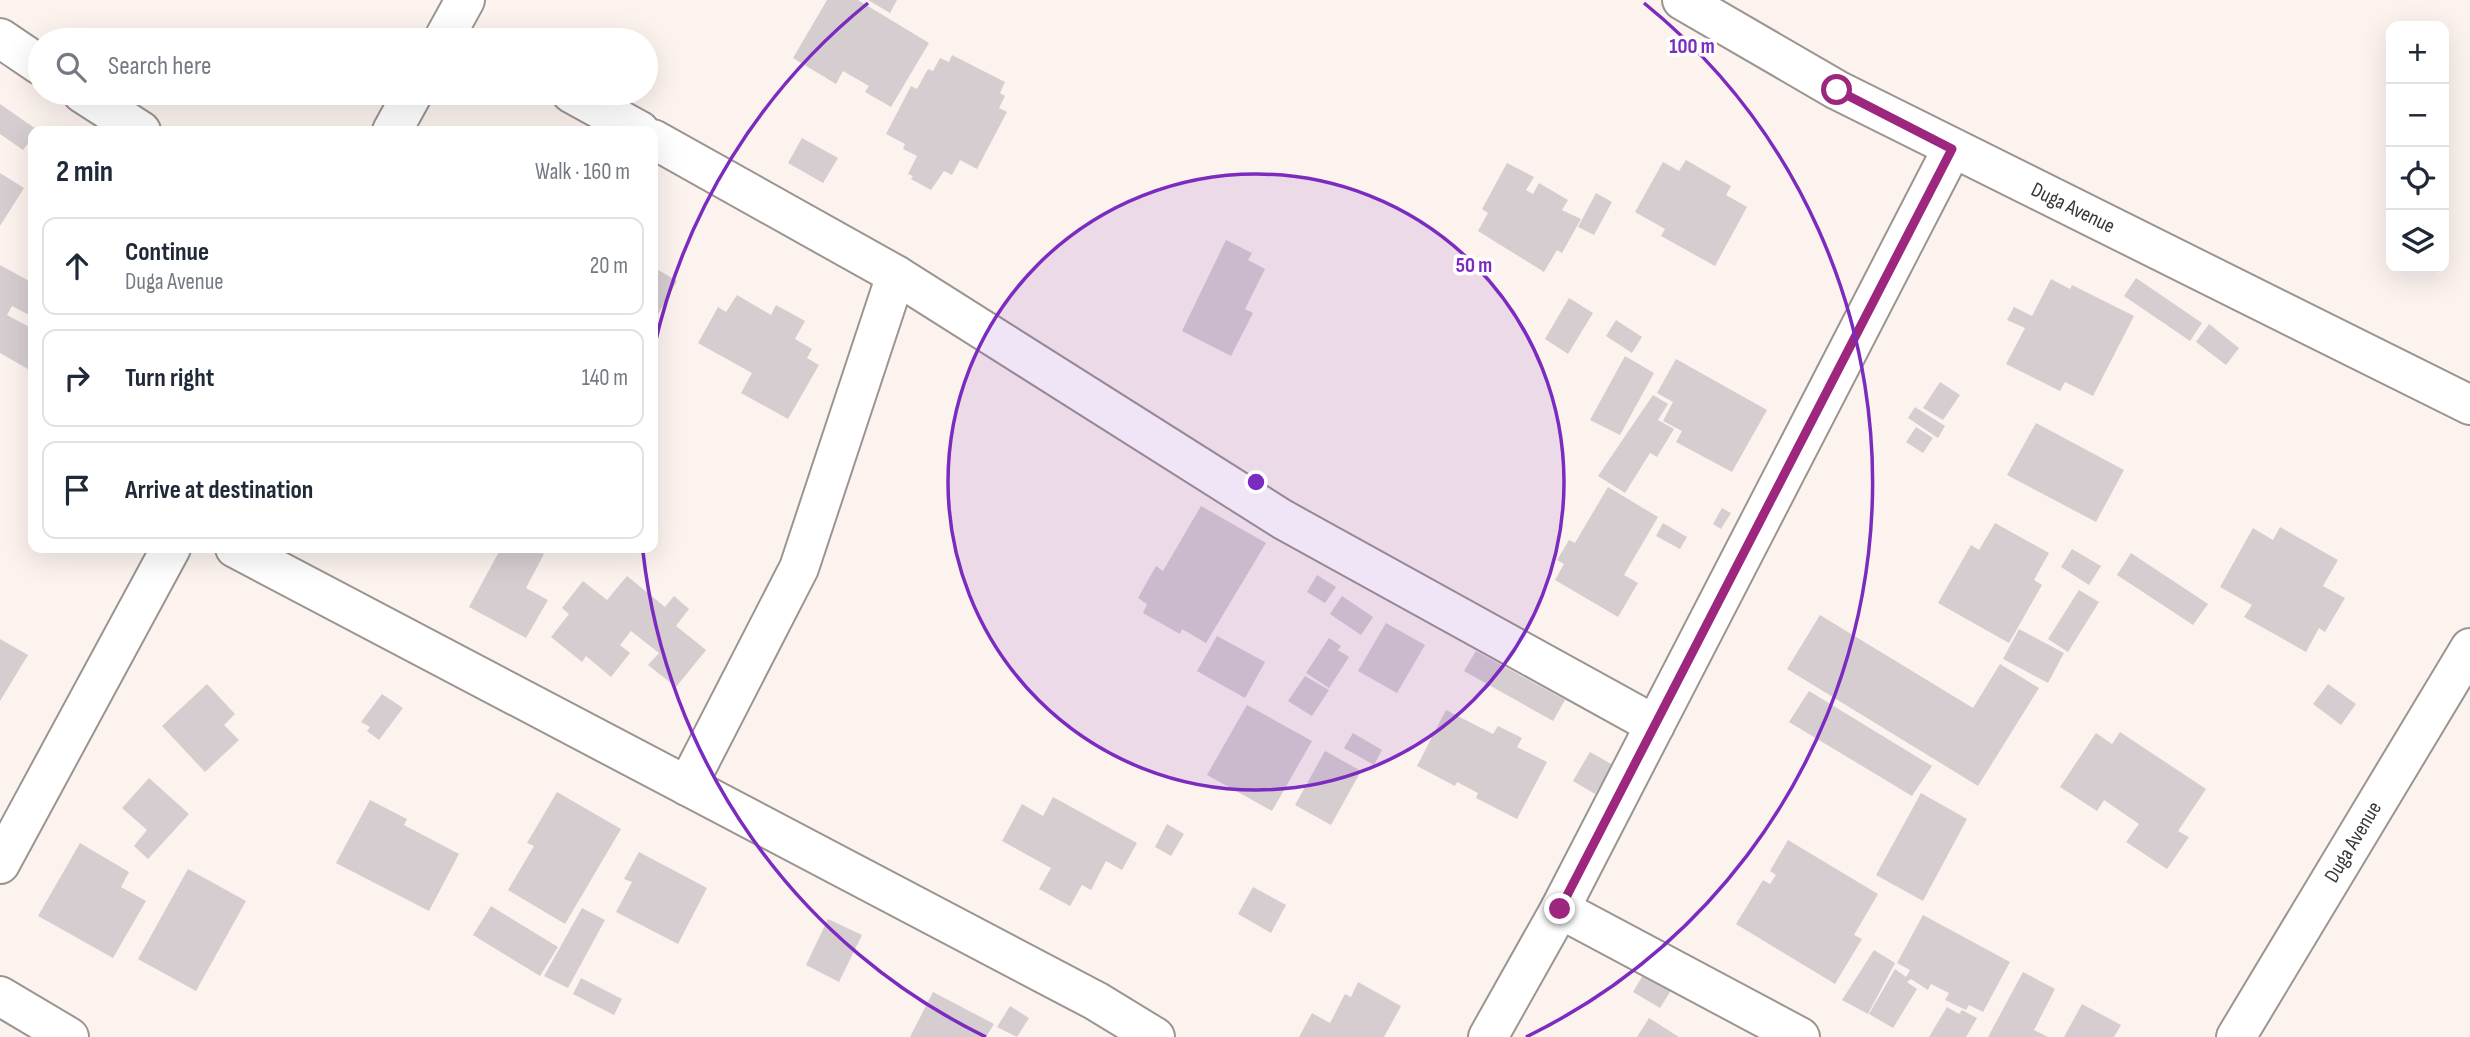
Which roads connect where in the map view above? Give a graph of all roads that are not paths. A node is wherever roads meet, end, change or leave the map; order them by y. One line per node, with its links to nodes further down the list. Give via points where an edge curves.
1 (1682, 0): 11 (street, Duga Avenue, via 1837,90)
2 (0, 38): 3 (street)
3 (28, 57)
4 (101, 105): 7 (street)
5 (406, 105): 8 (street)
6 (593, 105): 9 (street)
7 (133, 126)
8 (394, 126)
9 (631, 126)
10 (658, 142): 12 (street)
11 (1952, 149): 13 (street, Duga Avenue); 17 (street)
12 (896, 275): 17 (street, via 1282,519); 18 (street, via 799,568)
13 (2470, 405)
14 (168, 553): 19 (street)
15 (245, 553): 18 (street)
16 (2470, 648): 26 (street, Duga Avenue)
17 (1655, 725): 20 (street)
18 (687, 786): 23 (street, via 1096,1001)
19 (0, 864)
20 (1560, 909): 24 (street); 25 (street)
21 (0, 996): 22 (street)
22 (69, 1037)
23 (1155, 1037)
24 (1488, 1037)
25 (1800, 1037)
26 (2236, 1037)

